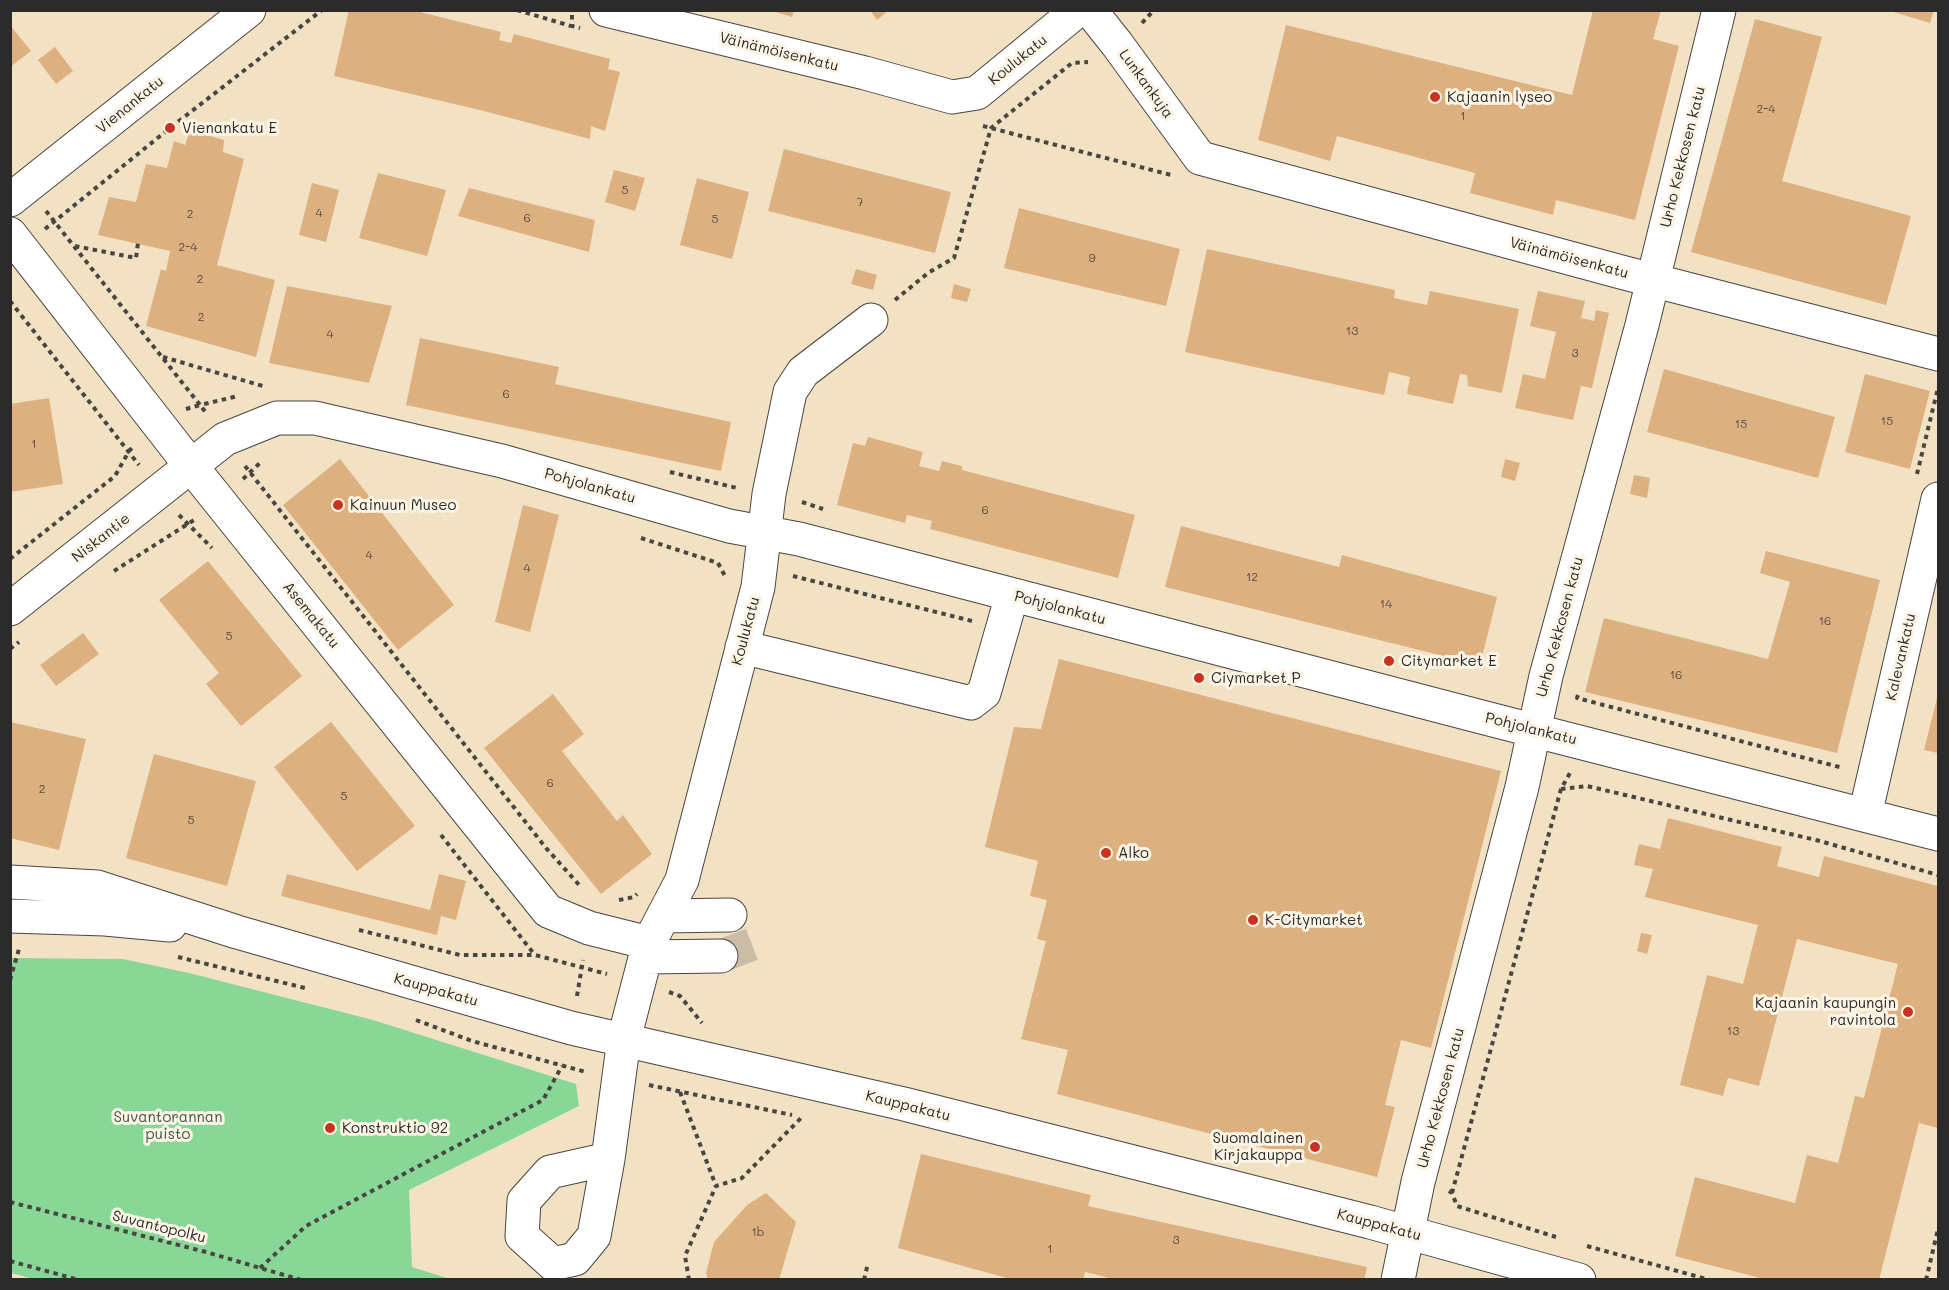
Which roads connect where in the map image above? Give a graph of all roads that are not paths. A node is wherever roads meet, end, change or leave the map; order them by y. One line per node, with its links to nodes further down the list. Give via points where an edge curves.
1 (249, 10): 8 (street, Vienankatu)
2 (606, 10): 6 (street, Väinämöisenkatu)
3 (1078, 10): 6 (street, Koulukatu, via 977,93)
4 (1090, 10): 7 (street, Lunkankuja, via 1117,44)
5 (1719, 10): 10 (street, Urho Kekkosen katu)
6 (952, 97)
7 (1190, 167): 10 (street, Väinämöisenkatu)
8 (10, 200)
9 (10, 234): 13 (street, Asemakatu)
10 (1653, 280): 12 (street, Väinämöisenkatu); 20 (street, Urho Kekkosen katu)
11 (871, 320): 15 (street, Koulukatu, via 803,372 790,392)
12 (1938, 354)
13 (191, 466): 15 (street, Pohjolankatu, via 225,439 277,418 315,418 502,461 729,526); 17 (street, Niskantie); 27 (street, Asemakatu, via 548,911)
14 (1927, 490): 21 (street, Kalevankatu)
15 (765, 532): 16 (street, Pohjolankatu); 18 (street, Koulukatu, via 758,587)
16 (1000, 592): 19 (street, via 984,693); 19 (street, via 980,623 966,684); 20 (street, Pohjolankatu)
17 (10, 609)
18 (742, 647): 19 (street); 27 (street, Koulukatu, via 682,880)
19 (971, 703)
20 (1534, 730): 21 (street, Pohjolankatu); 31 (street, Urho Kekkosen katu, via 1418,1182)
21 (1865, 814): 22 (street, Pohjolankatu)
22 (1938, 834)
23 (10, 882): 26 (street, Kauppakatu, via 97,887)
24 (730, 915): 27 (street)
25 (10, 916): 26 (street, Kauppakatu, via 105,919)
26 (237, 933): 29 (street, Kauppakatu, via 571,1028)
27 (649, 950): 28 (street); 29 (street, Koulukatu)
28 (721, 956)
29 (624, 1039): 30 (street, Koulukatu); 31 (street, Kauppakatu, via 904,1104)
30 (608, 1159)
31 (1409, 1233): 32 (street, Urho Kekkosen katu); 33 (street, Kauppakatu)
32 (1398, 1280)
33 (1579, 1280)

